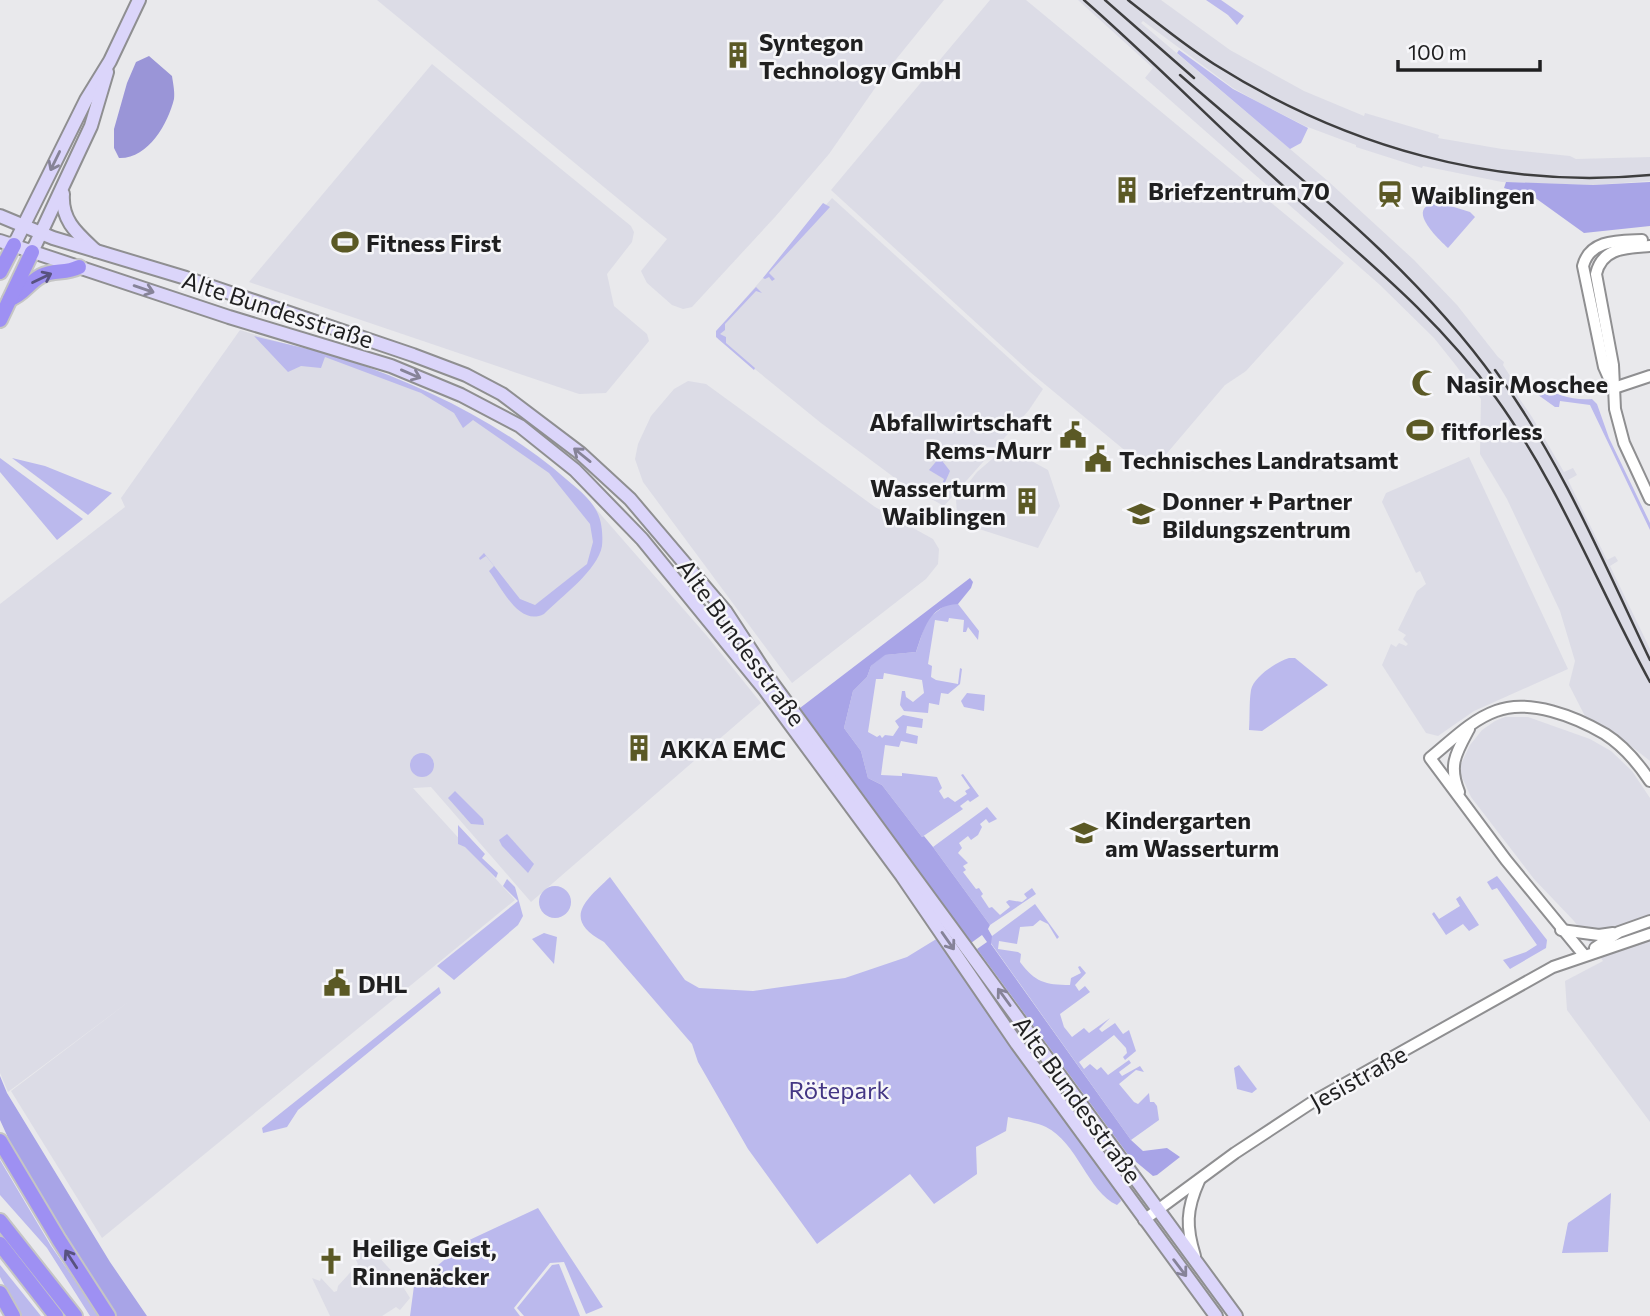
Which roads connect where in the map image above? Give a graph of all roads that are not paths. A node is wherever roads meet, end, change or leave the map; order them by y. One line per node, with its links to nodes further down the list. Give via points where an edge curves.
1 (139, 0): 2 (main road)
2 (110, 61): 3 (main road, via 91,126); 5 (main road, one-way to 5)
3 (64, 186): 6 (main road); 11 (main road, via 62,206 67,220)
4 (0, 216): 5 (main road, Alte Bundesstraße)
5 (23, 226): 6 (main road, Alte Bundesstraße); 8 (main road)
6 (42, 233): 10 (main road); 11 (main road, Alte Bundesstraße)
7 (1650, 239): 17 (street, via 1599,245 1583,266 1604,367)
8 (7, 243): 10 (main road, Alte Bundesstraße); 13 (highway)
9 (1650, 246): 17 (street, via 1611,252 1598,265 1597,285)
10 (32, 251): 12 (main road, Alte Bundesstraße); 14 (highway)
11 (99, 253): 19 (main road, Alte Bundesstraße, one-way to 11, via 726,612 631,499 502,394 413,355)
12 (79, 267): 14 (highway, one-way to 12, via 41,276); 19 (main road, Alte Bundesstraße, one-way to 19, via 391,366 520,426 575,470 642,539)
13 (0, 272)
14 (10, 299): 15 (highway)
15 (0, 320)
16 (1650, 376): 17 (street)
17 (1614, 388): 18 (street, via 1624,443)
18 (1650, 499)
19 (769, 687): 21 (main road)
20 (1472, 723): 22 (street); 23 (street); 24 (street, via 1500,709 1517,707 1572,719 1619,745)
21 (796, 724): 33 (main road, Alte Bundesstraße, one-way to 21); 34 (main road, Alte Bundesstraße, one-way to 34)
22 (1464, 738): 23 (street); 25 (street, via 1452,773)
23 (1432, 761): 25 (street)
24 (1650, 780)
25 (1468, 811): 27 (street)
26 (1650, 921): 28 (street, Jesistraße)
27 (1561, 930): 28 (street); 30 (street)
28 (1619, 933): 30 (street, Jesistraße)
29 (1650, 934): 30 (street, Jesistraße)
30 (1584, 955): 32 (street, Jesistraße, via 1553,967 1314,1101)
31 (0, 1141): 42 (highway, one-way to 31)
32 (1200, 1178): 33 (street, Jesistraße); 37 (street, via 1188,1212 1188,1234)
33 (1159, 1209): 34 (street, Jesistraße); 37 (main road, Alte Bundesstraße)
34 (1144, 1220): 43 (main road, Alte Bundesstraße, one-way to 43)
35 (0, 1221): 41 (highway)
36 (0, 1244): 40 (highway)
37 (1197, 1262): 44 (main road, Alte Bundesstraße)
38 (0, 1293): 39 (highway)
39 (13, 1316)
40 (56, 1316)
41 (75, 1316)
42 (108, 1316)
43 (1216, 1316)
44 (1236, 1316)

